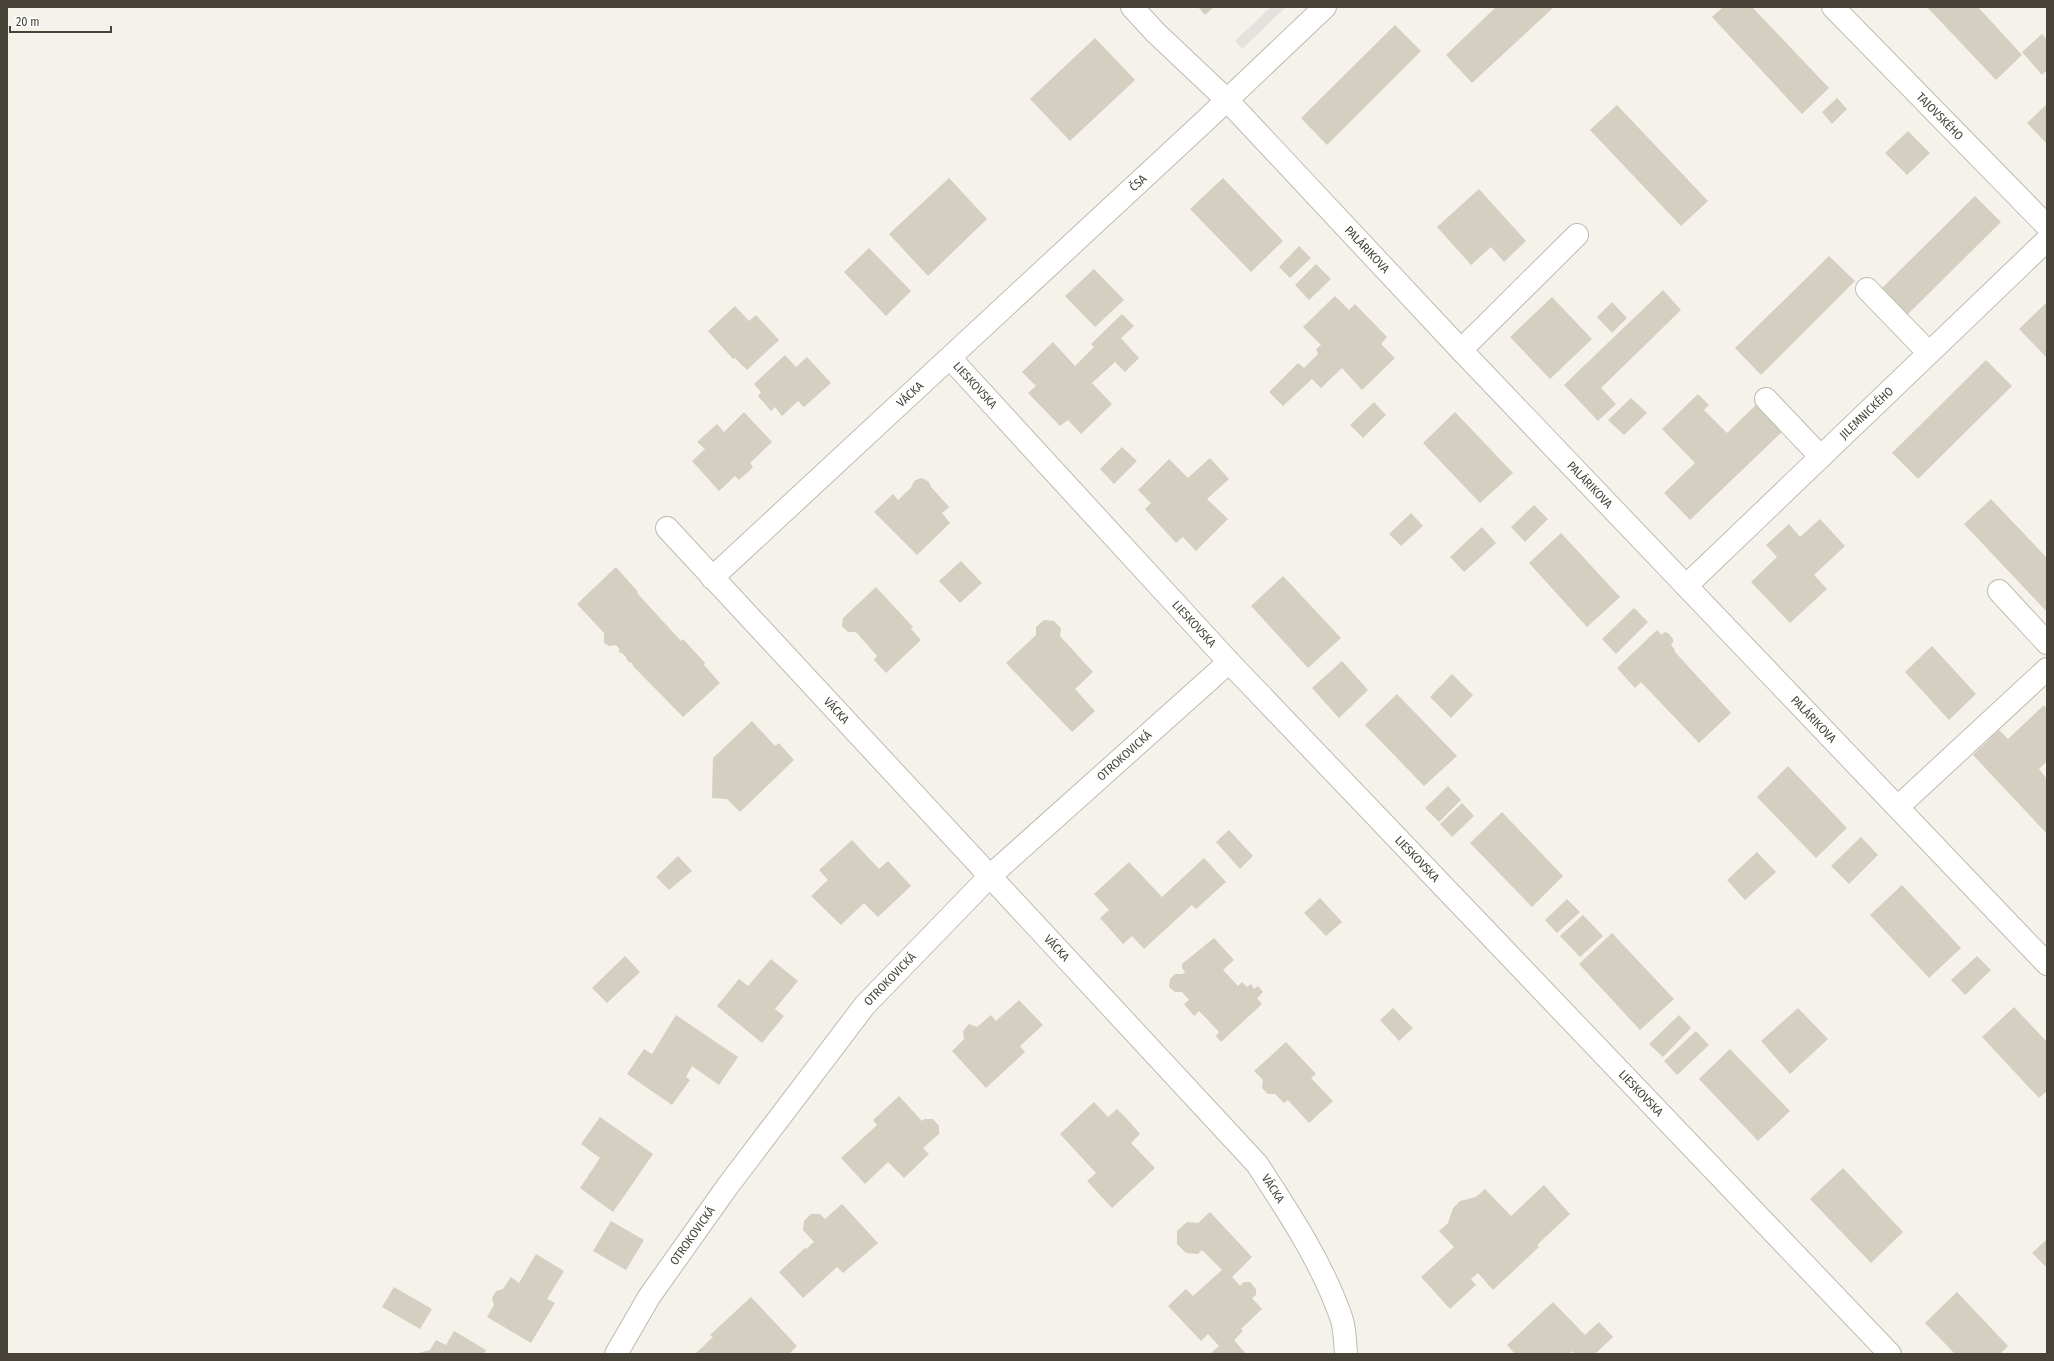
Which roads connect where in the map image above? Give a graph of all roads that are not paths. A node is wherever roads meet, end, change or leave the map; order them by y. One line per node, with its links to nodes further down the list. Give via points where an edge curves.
1 (1132, 7): 4 (street, PALÁRIKOVA, via 1156,34)
2 (1325, 7): 4 (street, ČSA)
3 (1833, 7): 5 (street, TAJOVSKÉHO)
4 (1228, 100): 9 (street, PALÁRIKOVA); 11 (street, ČSA)
5 (2047, 226)
6 (1577, 235): 9 (street)
7 (2047, 240): 10 (street, JILEMNICKÉHO)
8 (1867, 289): 10 (street)
9 (1461, 350): 16 (street, PALÁRIKOVA)
10 (1930, 353): 13 (street, JILEMNICKÉHO)
11 (950, 358): 15 (street, VÁCKA); 19 (street, LIESKOVSKA)
12 (1766, 399): 13 (street)
13 (1821, 457): 16 (street, JILEMNICKÉHO)
14 (667, 528): 15 (street, VÁCKA)
15 (712, 578): 22 (street, VÁCKA)
16 (1686, 586): 21 (street, PALÁRIKOVA)
17 (1999, 591): 18 (street)
18 (2047, 643)
19 (1229, 662): 22 (street, OTROKOVICKÁ); 26 (street, LIESKOVSKA)
20 (2047, 669): 21 (street)
21 (1899, 806): 23 (street, PALÁRIKOVA)
22 (990, 876): 24 (street, OTROKOVICKÁ, via 866,1005 728,1187 649,1297); 25 (street, VÁCKA, via 1257,1164 1289,1212 1320,1269 1342,1322)
23 (2047, 964)
24 (616, 1354)
25 (1346, 1354)
26 (1890, 1354)

